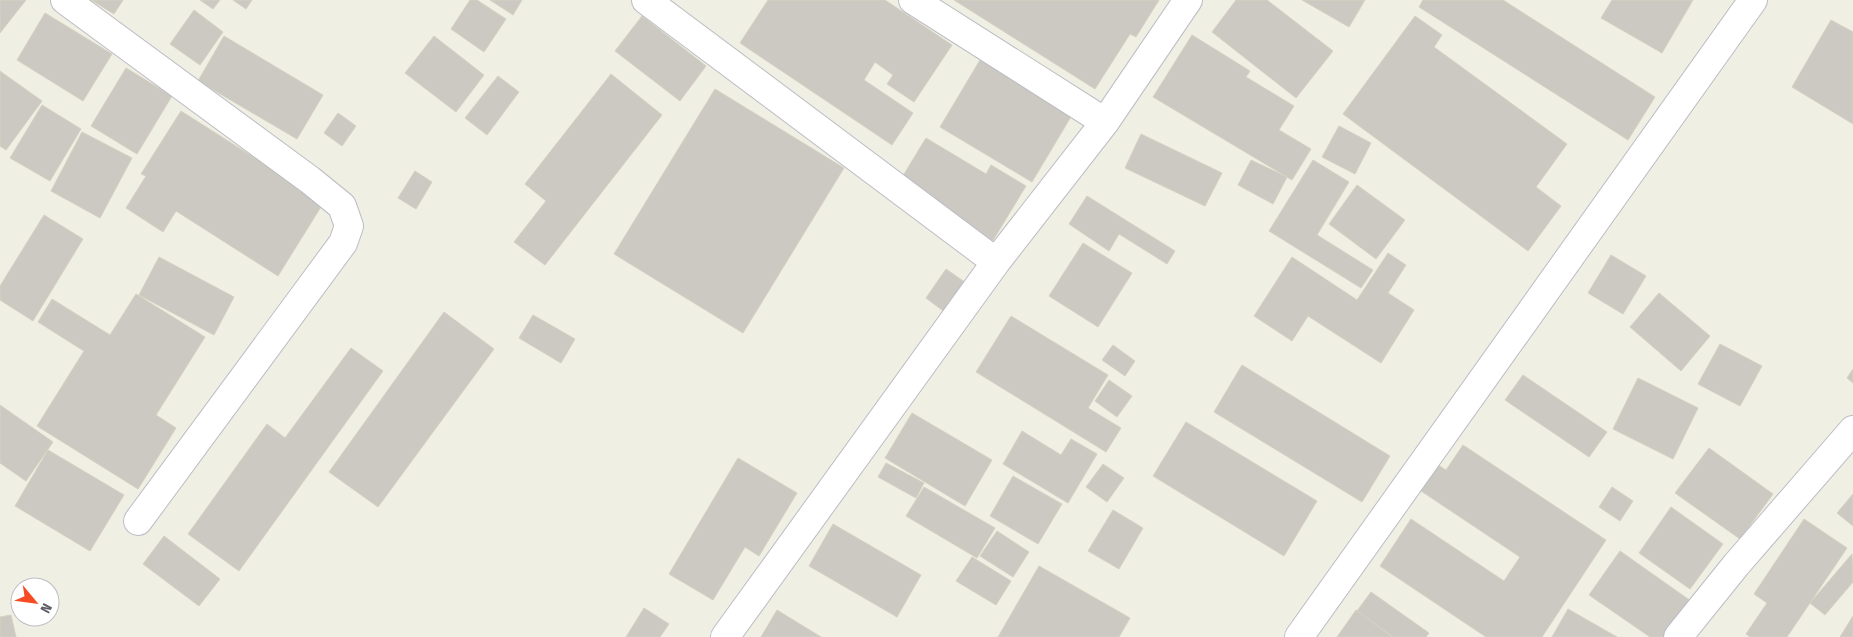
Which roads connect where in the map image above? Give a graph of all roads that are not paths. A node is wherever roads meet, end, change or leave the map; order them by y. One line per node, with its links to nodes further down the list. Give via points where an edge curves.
1 (65, 0): 9 (street, via 310,180 342,206 349,226 343,243)
2 (646, 0): 7 (street)
3 (913, 0): 6 (street)
4 (1188, 0): 6 (street)
5 (1753, 0): 11 (street)
6 (1105, 122): 7 (street)
7 (996, 262): 10 (street)
8 (1853, 430): 12 (street)
9 (138, 521)
10 (726, 637)
11 (1299, 637)
12 (1678, 637)

